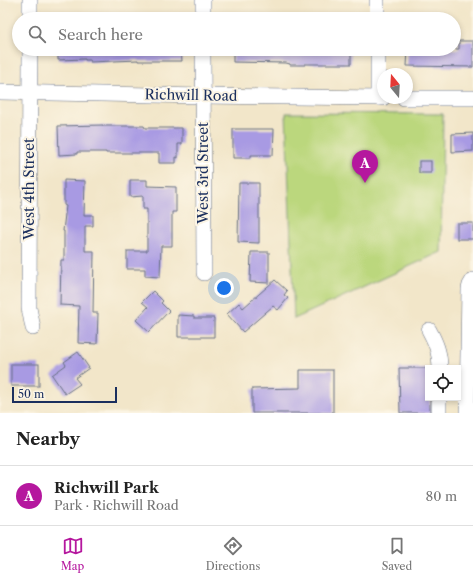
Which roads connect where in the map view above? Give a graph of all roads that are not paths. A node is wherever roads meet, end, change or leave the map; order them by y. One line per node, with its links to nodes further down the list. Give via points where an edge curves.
1 (30, 0): 4 (street)
2 (203, 0): 5 (street)
3 (377, 0): 6 (street)
4 (30, 12)
5 (203, 12)
6 (377, 12)
7 (30, 56): 12 (street, West 4th Street)
8 (203, 56): 13 (street, West 3rd Street)
9 (378, 56): 10 (street)
10 (379, 68)
11 (0, 92): 12 (street, Richwill Road)
12 (30, 92): 13 (street, Richwill Road); 19 (street, West 4th Street, via 29,308)
13 (203, 96): 14 (street, Richwill Road); 17 (street, West 3rd Street)
14 (377, 98)
15 (413, 98): 16 (street)
16 (473, 98)
17 (204, 273)
18 (473, 280): 24 (street, via 469,290)
19 (33, 328)
20 (429, 330): 21 (street, via 435,341)
21 (440, 365)
22 (439, 401): 23 (street)
23 (439, 413)
24 (467, 413)

